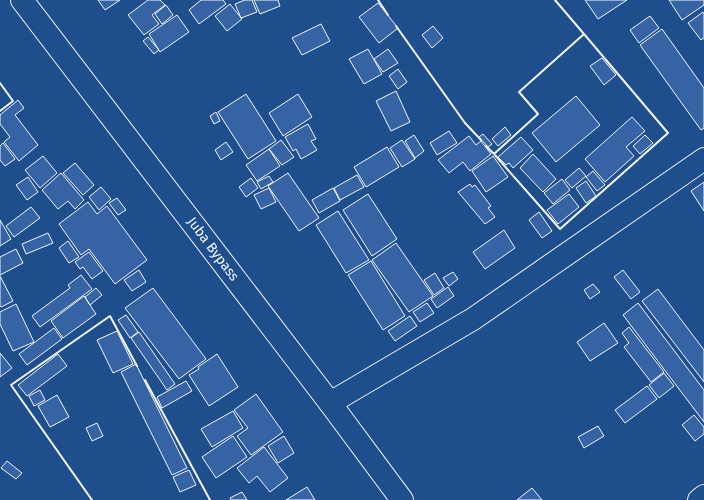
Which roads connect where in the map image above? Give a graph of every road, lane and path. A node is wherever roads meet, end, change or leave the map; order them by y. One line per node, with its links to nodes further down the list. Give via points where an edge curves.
1 (22, 0): 3 (main road, Juba Bypass)
2 (704, 159): 3 (main road, via 473,319)
3 (330, 403): 5 (main road, Juba Bypass)
4 (704, 496): 6 (main road)
5 (402, 500)
6 (699, 500)

